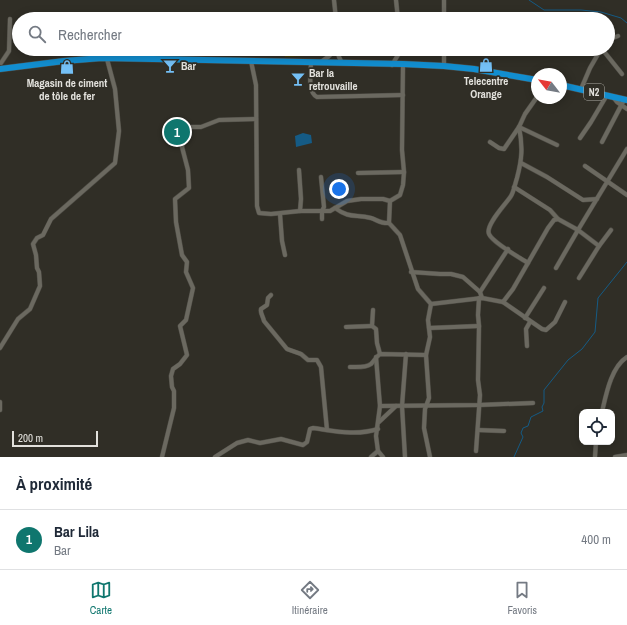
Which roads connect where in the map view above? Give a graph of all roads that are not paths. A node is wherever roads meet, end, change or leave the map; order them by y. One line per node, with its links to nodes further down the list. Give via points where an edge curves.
1 (334, 0): 4 (street)
2 (396, 0): 5 (street)
3 (444, 0): 6 (street)
4 (335, 12)
5 (397, 12)
6 (444, 12)
7 (10, 19): 22 (street, via 9,51)
8 (618, 36): 9 (street)
9 (615, 37)
10 (329, 56): 19 (street)
11 (339, 56): 20 (street)
12 (398, 56): 23 (street)
13 (444, 56): 24 (street)
14 (597, 56): 28 (street)
15 (607, 56): 25 (street)
16 (107, 59): 17 (highway); 22 (highway); 83 (street, via 115,89 119,131 115,163 51,219 43,235 33,244 40,286 30,309 18,319)
17 (251, 61): 18 (highway); 34 (street, via 256,85)
18 (311, 62): 19 (highway); 29 (street, via 311,91 317,98)
19 (321, 62): 20 (highway)
20 (342, 63): 23 (highway)
21 (403, 64): 23 (highway); 24 (highway); 29 (street)
22 (2, 65)
23 (392, 65)
24 (444, 66): 26 (highway)
25 (622, 74)
26 (531, 79)
27 (567, 86): 28 (highway, N2)
28 (580, 89): 30 (highway, N2)
29 (403, 95): 44 (street)
30 (610, 96): 31 (highway, N2); 36 (street)
31 (624, 102): 33 (street); 38 (street)
32 (532, 104): 35 (street)
33 (627, 109)
34 (256, 119): 55 (street, via 257,206 260,213); 107 (street, via 219,120 201,128 187,127 182,147 188,170 189,188 175,199 182,255 187,262 186,272 193,288 186,320 180,326 187,355 173,369 171,376 174,408)
35 (519, 127): 37 (street, via 504,149); 39 (street); 41 (street)
36 (580, 138)
37 (490, 142)
38 (602, 142)
39 (557, 145)
40 (627, 149): 47 (street)
41 (521, 163): 48 (street); 50 (street, via 583,200)
42 (585, 166): 47 (street)
43 (299, 170): 53 (street)
44 (404, 172): 45 (street); 51 (street, via 400,195)
45 (358, 173)
46 (321, 177): 54 (street, via 324,207)
47 (607, 180): 49 (street); 50 (street)
48 (514, 187): 57 (street, via 550,210); 62 (street, via 512,194 488,228 493,240)
49 (627, 195)
50 (597, 199): 59 (street)
51 (390, 201): 52 (street, via 383,198 361,199 347,201); 58 (street)
52 (335, 208): 54 (street); 58 (street, via 343,214)
53 (300, 211): 54 (street); 55 (street)
54 (322, 211): 56 (street)
55 (280, 214): 63 (street)
56 (322, 219)
57 (558, 219): 59 (street); 64 (street, via 548,228)
58 (389, 223): 66 (street, via 400,236)
59 (578, 230): 61 (street); 65 (street)
60 (611, 230): 61 (street)
61 (599, 246): 67 (street)
62 (508, 249): 64 (street); 69 (street)
63 (285, 255)
64 (528, 263): 72 (street)
65 (556, 268)
66 (411, 272): 69 (street, via 463,277); 74 (street, via 418,289)
67 (579, 278)
68 (544, 288): 76 (street)
69 (480, 292): 71 (street)
70 (271, 294): 100 (street, via 267,305 260,312 264,321 287,349 301,354 308,360 317,360 321,367)
71 (481, 298): 72 (street); 74 (street); 79 (street)
72 (503, 302): 76 (street)
73 (565, 302): 77 (street, via 554,322 546,330)
74 (431, 304): 81 (street, via 428,314)
75 (373, 310): 78 (street)
76 (525, 318): 77 (street)
77 (530, 322): 82 (street, via 526,329)
78 (372, 326): 80 (street); 86 (street, via 376,329)
79 (479, 326): 81 (street); 92 (street)
80 (346, 327)
81 (429, 328): 85 (street)
82 (528, 346)
83 (0, 348)
84 (406, 354): 85 (street); 86 (street); 95 (street)
85 (426, 355): 91 (street)
86 (378, 356): 88 (street, via 368,366); 93 (street)
87 (627, 357): 96 (street, via 622,360 611,380)
88 (350, 367)
89 (0, 402): 97 (street)
90 (533, 403): 92 (street)
91 (426, 405): 92 (street); 95 (street); 112 (street, via 424,428)
92 (479, 405): 101 (street)
93 (380, 406): 94 (street); 98 (street)
94 (396, 406): 95 (street); 98 (street)
95 (402, 406): 111 (street)
96 (603, 409)
97 (0, 410)
98 (379, 423): 99 (street)
99 (378, 429): 100 (street, via 341,433); 104 (street)
100 (327, 430): 108 (street, via 310,429 307,442 303,445 281,439 260,443 248,440 237,443)
101 (478, 430): 102 (street); 105 (street)
102 (504, 430)
103 (596, 445): 113 (street)
104 (378, 451): 109 (street); 110 (street)
105 (476, 451)
106 (627, 455): 114 (street)
107 (162, 457)
108 (216, 457)
109 (371, 457)
110 (383, 457)
111 (405, 457)
112 (430, 457)
113 (595, 457)
114 (615, 457)

